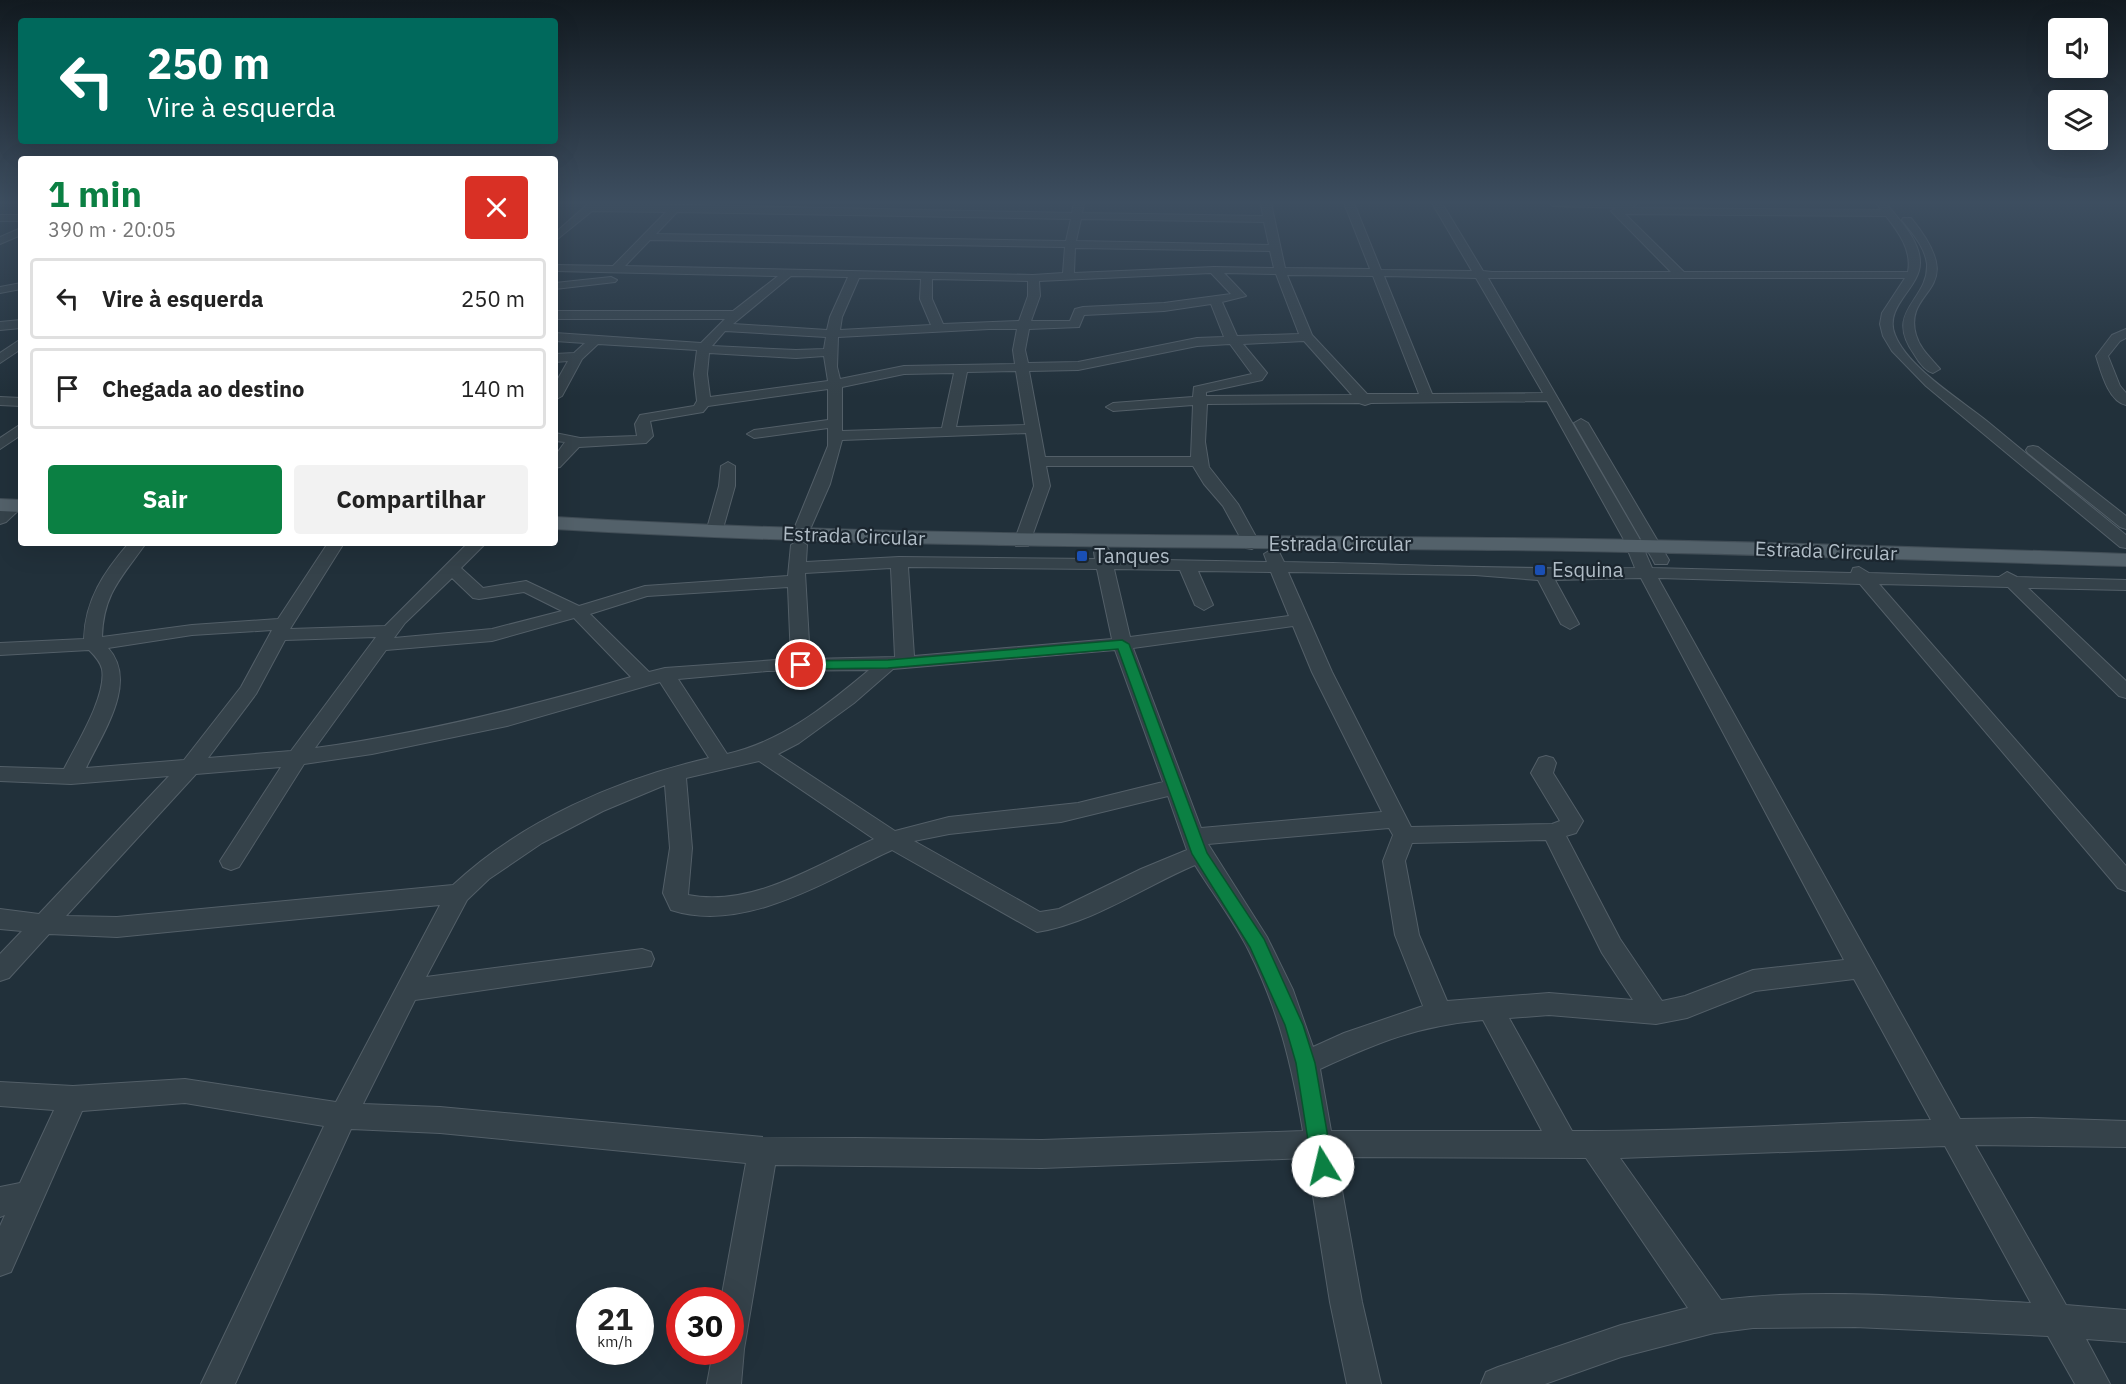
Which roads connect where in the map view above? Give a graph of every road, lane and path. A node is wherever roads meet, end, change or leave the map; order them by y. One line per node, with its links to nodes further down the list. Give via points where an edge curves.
1 (558, 268): 2 (street)
2 (617, 268): 3 (street)
3 (650, 268): 19 (street, via 688,269 680,280); 24 (street, via 642,279)
4 (1069, 268): 20 (street)
5 (1375, 268): 13 (street)
6 (1480, 268): 16 (street)
7 (1481, 268): 16 (street)
8 (1674, 268): 15 (street)
9 (1913, 268): 17 (street)
10 (1932, 268): 75 (street, via 1930,280 1907,317 1907,328 1921,355)
11 (1214, 270): 12 (street); 20 (street); 26 (street, via 1240,295)
12 (1281, 270): 13 (street); 37 (street)
13 (1377, 273): 16 (street); 52 (street)
14 (855, 274): 18 (street); 19 (street, via 815,269); 35 (street)
15 (1681, 274): 16 (street); 17 (street)
16 (1485, 275): 50 (street); 85 (street)
17 (1914, 275): 81 (street, via 1892,303 1888,315 1889,335 1904,356 1937,388)
18 (927, 276): 21 (street); 33 (street, via 926,298)
19 (784, 277): 28 (street)
20 (1068, 277): 21 (street)
21 (1033, 278): 30 (street, via 1034,296)
22 (18, 281): 25 (street)
23 (18, 286): 25 (street)
24 (558, 286)
25 (3, 289)
26 (1216, 301): 30 (street, via 1083,311 1071,325); 39 (street)
27 (558, 315): 28 (street)
28 (738, 315): 32 (street)
29 (18, 324): 31 (street)
30 (1024, 324): 33 (street); 47 (street, via 1019,350)
31 (0, 326)
32 (724, 327): 35 (street); 41 (street)
33 (938, 327): 35 (street)
34 (2126, 333): 55 (street, via 2116,338 2102,356 2114,387)
35 (832, 334): 42 (street)
36 (558, 337): 38 (street)
37 (1307, 337): 39 (street); 54 (street)
38 (595, 340): 41 (street); 43 (street)
39 (1232, 340): 47 (street, via 1164,347 1078,366); 51 (street, via 1260,376 1201,389)
40 (18, 345): 45 (street)
41 (705, 348): 42 (street, via 782,354); 57 (street, via 701,369)
42 (830, 352): 48 (street)
43 (577, 357): 44 (street); 49 (street)
44 (558, 358)
45 (0, 359)
46 (962, 367): 47 (street); 48 (street, via 904,370); 62 (street)
47 (1021, 368): 59 (street)
48 (835, 383): 57 (street); 61 (street)
49 (558, 391)
50 (1551, 397): 52 (street); 85 (street)
51 (1201, 400): 54 (street); 58 (street); 68 (street, via 1197,426)
52 (1428, 400): 54 (street)
53 (0, 401): 56 (street)
54 (1365, 401)
55 (2126, 401)
56 (18, 402)
57 (704, 402): 65 (street, via 698,409 645,418 642,424 646,436 641,440)
58 (1113, 407)
59 (1031, 429): 62 (street); 69 (street)
60 (18, 430): 66 (street)
61 (836, 430): 62 (street); 63 (street); 78 (street, via 822,484)
62 (948, 431)
63 (754, 434)
64 (558, 436): 65 (street, via 573,439)
65 (572, 442): 67 (street)
66 (0, 445)
67 (558, 461)
68 (1199, 461): 69 (street); 80 (street, via 1202,471 1234,509)
69 (1038, 462): 79 (street, via 1042,486)
70 (729, 466): 76 (street)
71 (0, 492): 72 (main road)
72 (14, 502): 73 (street)
73 (0, 519)
74 (558, 523): 76 (main road, Estrada Circular)
75 (2126, 524)
76 (714, 532): 78 (main road, Estrada Circular)
77 (558, 533): 78 (main road)
78 (799, 540): 79 (main road, Estrada Circular); 86 (main road); 94 (street)
79 (1022, 542): 80 (main road, Estrada Circular)
80 (1252, 543): 85 (main road, Estrada Circular)
81 (2126, 543)
82 (135, 546): 104 (street, via 107,579 98,598)
83 (334, 546): 102 (street)
84 (475, 546): 91 (street)
85 (1647, 557): 87 (main road, Estrada Circular); 88 (main road); 92 (main road); 95 (street); 131 (street)
86 (1103, 558): 88 (main road); 89 (street); 90 (street); 105 (street)
87 (2126, 560)
88 (1275, 561): 90 (street); 95 (street); 100 (street)
89 (899, 562): 94 (street); 107 (street)
90 (1187, 566): 98 (street)
91 (451, 568): 99 (street, via 479,594 526,586); 103 (street, via 421,595)
92 (1859, 572): 96 (main road); 126 (street)
93 (2126, 572): 96 (main road)
94 (796, 575): 99 (street, via 645,591); 108 (street)
95 (1544, 575): 101 (street)
96 (2005, 575): 97 (street); 111 (street)
97 (2126, 585)
98 (1204, 605)
99 (578, 612): 103 (street, via 492,635); 110 (street)
100 (1298, 620): 105 (street); 121 (street)
101 (1570, 624)
102 (281, 630): 103 (street); 104 (street, via 192,630); 116 (street, via 249,690)
103 (385, 638): 113 (street)
104 (93, 644): 106 (street); 119 (street, via 112,669 111,688)
105 (1122, 644): 107 (street); 120 (street)
106 (0, 649)
107 (897, 663): 108 (street); 112 (street, via 809,727)
108 (801, 665): 109 (street)
109 (665, 674): 110 (street); 114 (street)
110 (643, 678): 113 (street, via 446,734)
111 (2126, 692)
112 (762, 753): 114 (street); 123 (street)
113 (297, 758): 116 (street); 125 (street)
114 (722, 762): 117 (street)
115 (1546, 764): 122 (street, via 1542,773 1572,821 1568,827)
116 (189, 768): 119 (street); 129 (street)
117 (675, 773): 123 (street, via 681,848 675,892 679,903 691,907 740,902 783,890); 127 (street, via 595,805 534,837 481,873)
118 (0, 774): 119 (street)
119 (71, 777)
120 (1174, 787): 123 (street, via 1084,810 953,824); 124 (street)
121 (1400, 827): 122 (street); 124 (street); 135 (street, via 1394,861 1407,935)
122 (1553, 832): 136 (street, via 1611,946)
123 (893, 840): 124 (street, via 1037,922 1063,918)
124 (1197, 846): 137 (street, via 1258,944 1287,1007)
125 (231, 861)
126 (2126, 882)
127 (459, 894): 129 (street, via 176,923 117,927); 133 (street)
128 (0, 919): 129 (street)
129 (46, 922): 132 (street)
130 (642, 959): 133 (street)
131 (1861, 968): 136 (street, via 1753,981 1687,1007); 142 (street)
132 (0, 971)
133 (408, 990): 140 (street)
134 (1489, 1007): 135 (street); 136 (street, via 1549,1004); 144 (street)
135 (1439, 1013): 137 (street, via 1396,1024)
136 (1656, 1013)
137 (1305, 1063): 143 (street)
138 (0, 1094): 139 (street)
139 (73, 1099): 140 (street, via 184,1091); 147 (street)
140 (343, 1116): 146 (street, via 440,1120); 155 (street)
141 (2126, 1134): 142 (street, via 2033,1131)
142 (1955, 1135): 145 (street, via 1807,1136 1715,1143); 152 (street)
143 (1319, 1144): 144 (street); 146 (street, via 1042,1154); 157 (street)
144 (1564, 1145): 145 (street)
145 (1594, 1145): 151 (street)
146 (763, 1151): 150 (street)
147 (29, 1196): 148 (street); 149 (street)
148 (0, 1203)
149 (0, 1262)
150 (740, 1287)
151 (1714, 1317): 152 (street, via 1753,1312 1855,1311); 158 (street, via 1621,1341)
152 (2056, 1320): 153 (street); 159 (street)
153 (2126, 1326)
154 (727, 1365): 156 (street)
155 (218, 1384)
156 (724, 1384)
157 (1364, 1384)
158 (1498, 1384)
159 (2093, 1384)

